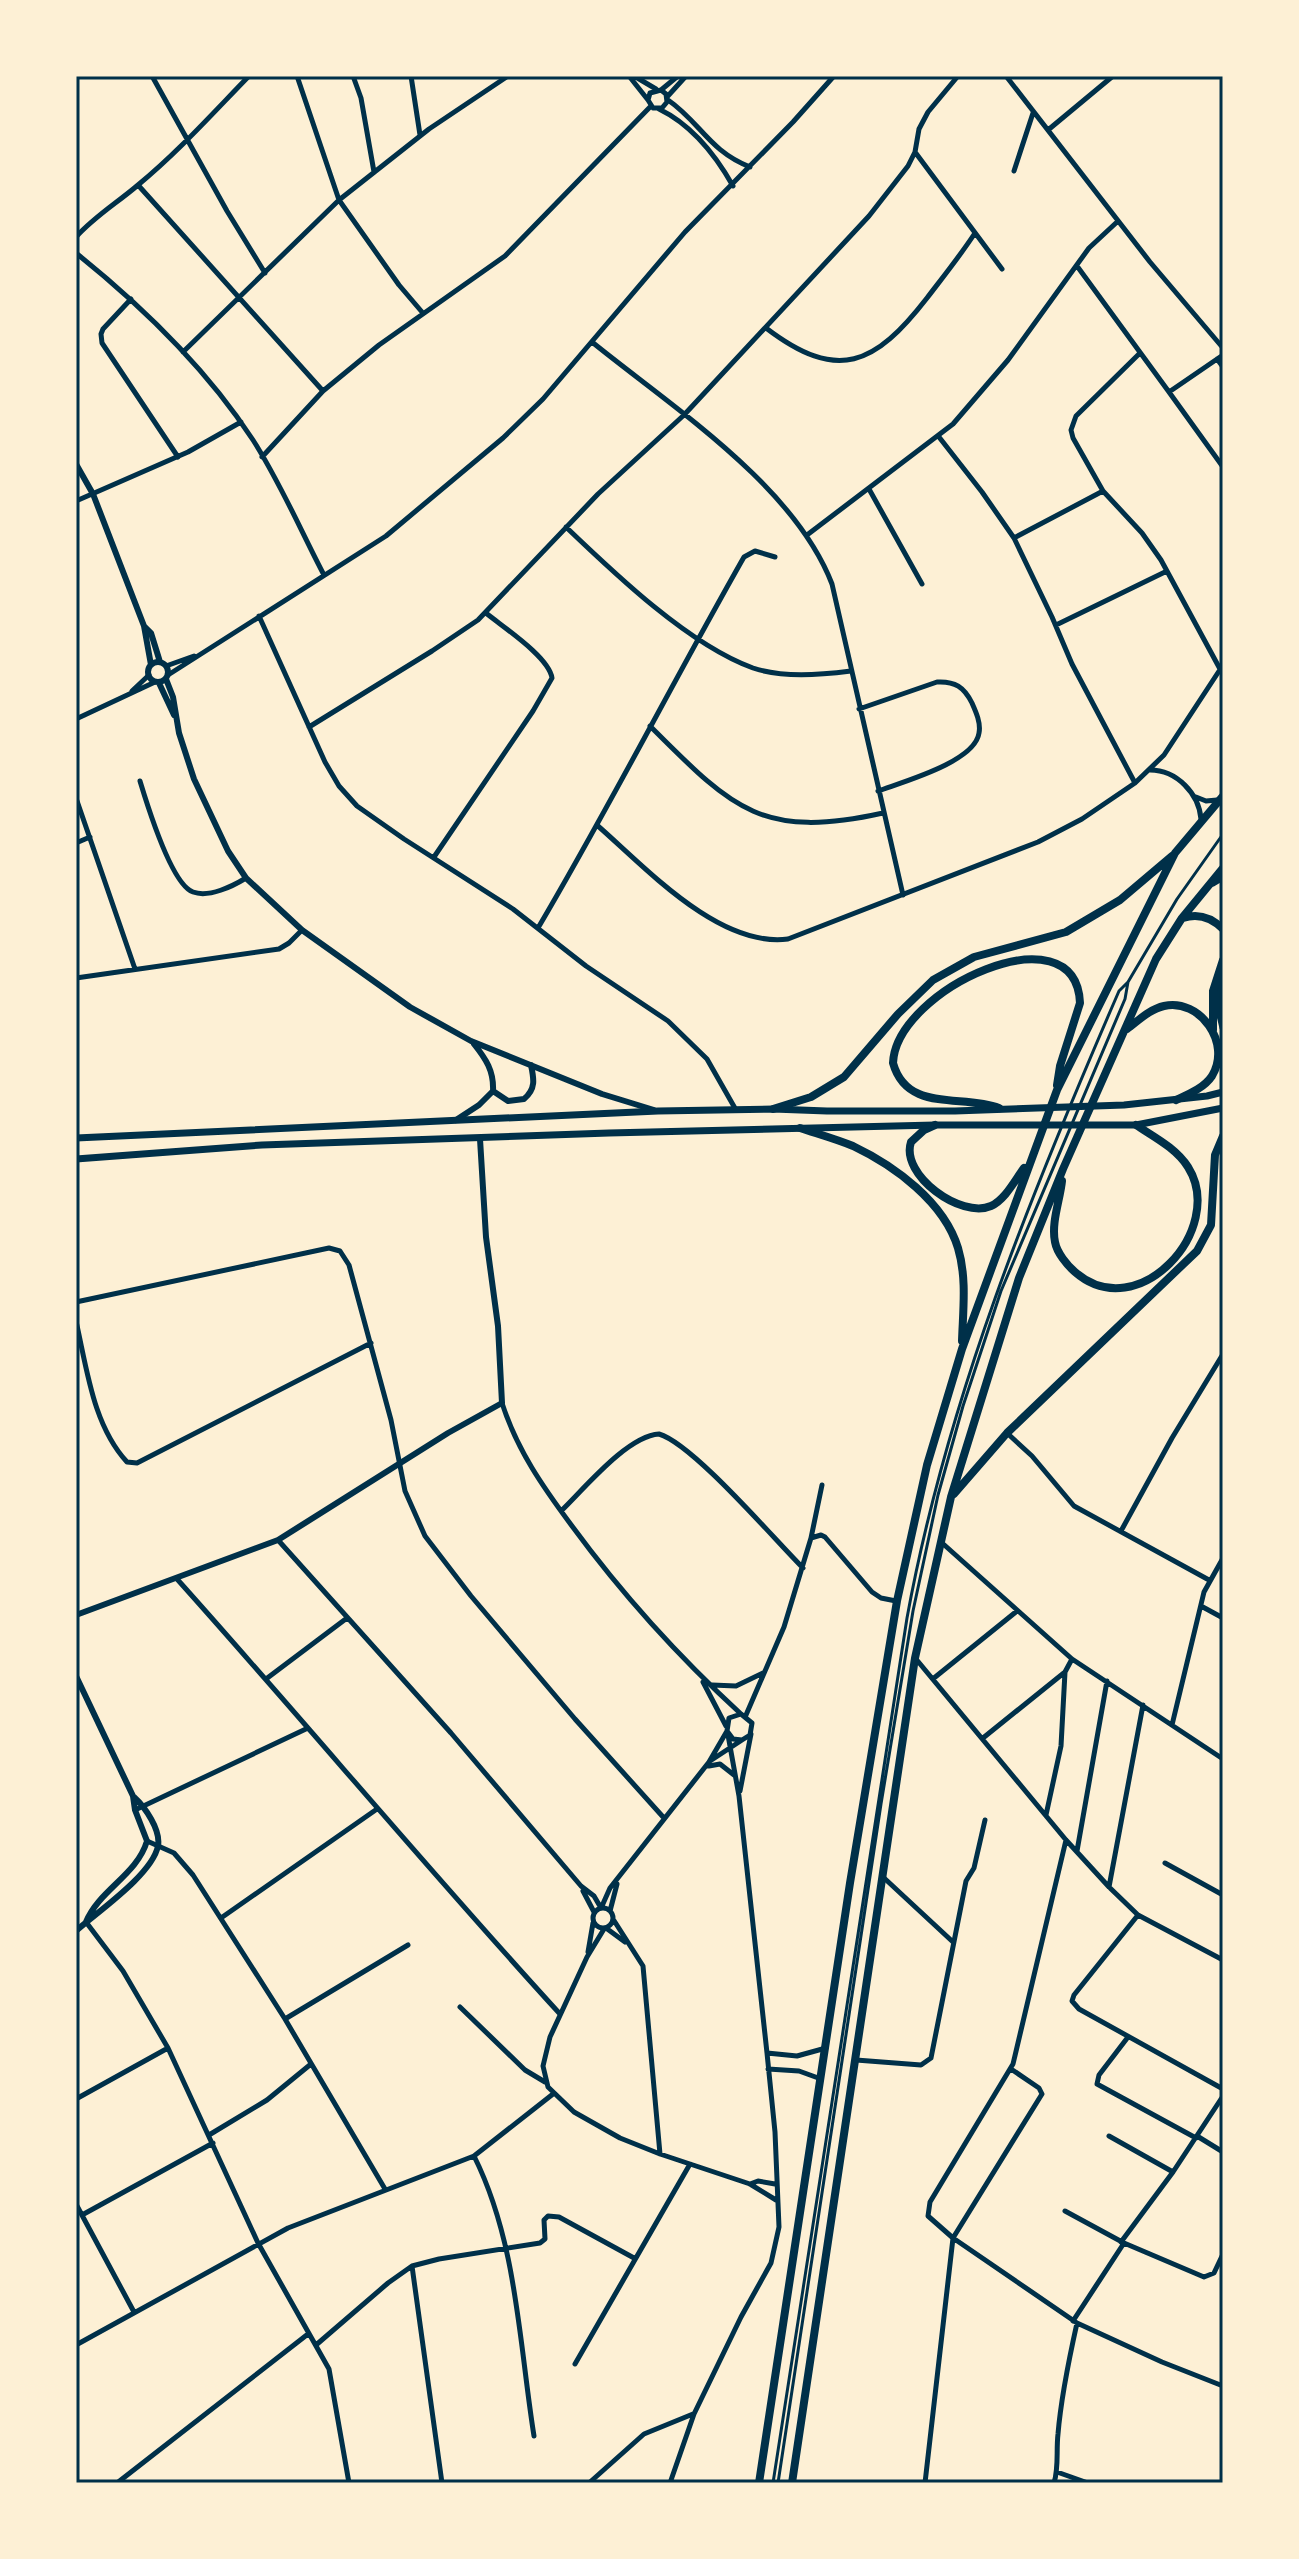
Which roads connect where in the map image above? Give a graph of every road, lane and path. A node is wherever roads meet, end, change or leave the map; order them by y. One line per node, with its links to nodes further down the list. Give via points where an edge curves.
1 (152, 76): 21 (street)
2 (249, 76): 21 (street)
3 (297, 76): 28 (street)
4 (353, 76): 25 (street)
5 (411, 76): 20 (street)
6 (508, 76): 20 (street)
7 (632, 76): 14 (street); 16 (street)
8 (678, 76): 14 (street)
9 (686, 76): 15 (street)
10 (834, 76): 23 (street)
11 (958, 76): 22 (street, via 928,112)
12 (1006, 76): 18 (street)
13 (1113, 76): 19 (street)
14 (659, 90): 15 (street); 16 (street, via 650,93)
15 (668, 98): 17 (street); 23 (street, via 724,155)
16 (650, 103): 17 (street); 38 (street, via 505,256)
17 (659, 109): 27 (street, via 696,135)
18 (1033, 112): 19 (street); 24 (street)
19 (1048, 130): 29 (street)
20 (420, 135): 25 (street)
21 (187, 142): 26 (street); 35 (street)
22 (915, 152): 30 (street); 39 (street, via 869,216)
23 (750, 167): 27 (street)
24 (1014, 171)
25 (374, 172): 28 (street)
26 (138, 185): 31 (street); 37 (street)
27 (733, 186): 40 (street, via 685,232)
28 (339, 200): 35 (street); 38 (street)
29 (1117, 222): 33 (street); 41 (street)
30 (975, 233): 34 (street); 39 (street, via 917,311 873,353 847,361 822,359)
31 (76, 237)
32 (76, 253): 36 (street)
33 (1077, 266): 43 (street); 51 (street, via 994,377)
34 (1002, 269)
35 (265, 273): 37 (street)
36 (131, 299): 42 (street); 52 (street, via 103,329 102,343)
37 (238, 299): 42 (street); 47 (street)
38 (422, 312): 47 (street)
39 (766, 328): 49 (street)
40 (592, 342): 49 (street); 65 (street, via 503,438 386,536)
41 (1223, 348)
42 (183, 352): 50 (street)
43 (1140, 353): 48 (street); 57 (street, via 1072,423 1073,438)
44 (1223, 355): 45 (street)
45 (1217, 359): 46 (street); 48 (street)
46 (1223, 367)
47 (323, 391): 53 (street)
48 (1169, 392): 54 (street)
49 (684, 415): 60 (street); 61 (street, via 760,482)
50 (241, 422): 52 (street); 53 (street)
51 (939, 437): 56 (street); 62 (street)
52 (178, 457): 58 (street)
53 (262, 457): 65 (street)
54 (1222, 462)
55 (76, 464): 58 (street)
56 (869, 489): 61 (street); 66 (street)
57 (1103, 491): 62 (street); 64 (street, via 1142,533)
58 (93, 494): 59 (street); 70 (street)
59 (76, 501)
60 (566, 527): 67 (street); 71 (street, via 627,584)
61 (807, 535): 76 (street, via 832,584)
62 (1014, 538): 69 (street)
63 (775, 557): 71 (street, via 755,551 744,557)
64 (1167, 571): 69 (street); 75 (street)
65 (324, 576): 68 (street)
66 (922, 584)
67 (486, 613): 85 (street); 102 (street, via 540,659 552,678)
68 (259, 616): 72 (street); 85 (street)
69 (1056, 625): 90 (street)
70 (144, 626): 73 (street); 74 (street)
71 (698, 638): 76 (street, via 772,672); 84 (street)
72 (195, 656): 73 (street); 78 (street)
73 (163, 664): 74 (street); 78 (street)
74 (151, 665): 77 (street)
75 (1221, 667): 86 (street)
76 (851, 671): 81 (street)
77 (149, 675): 79 (street); 80 (street)
78 (167, 677): 79 (street); 82 (street)
79 (157, 682): 80 (street); 82 (street)
80 (131, 692): 83 (street)
81 (859, 709): 91 (street); 91 (street, via 951,681 960,686 977,715 979,733 968,752)
82 (174, 715): 104 (street, via 205,804)
83 (76, 719)
84 (650, 726): 95 (street, via 715,789 754,812 809,823); 97 (street)
85 (309, 727): 102 (street, via 339,786 357,806)
86 (1164, 755): 87 (street); 88 (street)
87 (1149, 771): 88 (street); 90 (street)
88 (1169, 774): 92 (street)
89 (140, 781): 104 (street, via 159,839 188,889 219,890)
90 (1135, 783): 107 (street, via 1053,835)
91 (878, 791): 95 (street)
92 (1195, 797): 93 (street); 96 (street)
93 (1223, 797): 96 (main road)
94 (76, 798): 99 (street)
95 (883, 813): 107 (street)
96 (1202, 824): 101 (main road)
97 (598, 826): 107 (street, via 687,902 751,937 779,940 801,935); 109 (street)
98 (1223, 834): 116 (lane)
99 (90, 837): 100 (street); 113 (street)
100 (76, 843)
101 (1175, 853): 122 (main road); 128 (main road, via 1120,900 1066,932 974,957 943,973 898,1014 844,1077 811,1097)
102 (434, 857): 109 (street)
103 (1223, 868): 106 (main road)
104 (246, 878): 111 (street)
105 (1223, 878): 106 (street)
106 (1208, 886): 108 (main road)
107 (903, 895)
108 (1182, 918): 110 (main road, via 1203,917); 118 (main road, via 1156,959)
109 (538, 928): 129 (street, via 681,1031 707,1059)
110 (1223, 929)
111 (302, 930): 113 (street, via 279,949); 120 (street, via 410,1007)
112 (1223, 960): 119 (main road, via 1213,991)
113 (135, 969): 115 (street)
114 (1223, 975): 117 (main road, via 1217,1003)
115 (76, 978)
116 (1128, 982): 278 (lane, via 1001,1291 938,1495 881,1804); 278 (lane, via 1119,991 1077,1085 1009,1255 929,1514 892,1710)
117 (1223, 1028)
118 (1126, 1029): 119 (main road, via 1156,1008 1175,1005 1199,1013); 140 (main road)
119 (1214, 1035): 125 (main road, via 1218,1053 1212,1075)
120 (471, 1041): 121 (street); 123 (street, via 488,1061)
121 (531, 1064): 123 (street, via 534,1082 524,1099 508,1101); 130 (street)
122 (1057, 1090): 126 (main road, via 1080,1003 1076,983 1062,968 1042,960 994,965 956,982 925,1007 897,1042 893,1063 904,1084 924,1097); 139 (main road)
123 (493, 1091): 131 (street)
124 (1223, 1092): 125 (main road)
125 (1176, 1100): 126 (main road)
126 (999, 1108): 128 (main road)
127 (1223, 1108): 133 (main road)
128 (773, 1109): 129 (main road)
129 (736, 1110): 130 (main road)
130 (658, 1111): 131 (main road)
131 (454, 1121): 136 (main road)
132 (935, 1125): 133 (main road); 134 (main road); 139 (main road, via 911,1142 909,1158 917,1174 960,1205 976,1209 999,1202)
133 (1136, 1125): 140 (main road, via 1188,1165 1198,1192 1198,1214 1183,1247 1141,1284 1111,1290 1094,1286 1070,1268 1055,1242)
134 (800, 1128): 137 (main road); 144 (main road, via 865,1152 939,1211 962,1272)
135 (1223, 1136): 147 (main road, via 1215,1155 1211,1225 1197,1251)
136 (76, 1138)
137 (480, 1139): 138 (main road, via 277,1144); 146 (street)
138 (76, 1159)
139 (1029, 1161): 144 (main road)
140 (1063, 1169): 150 (main road, via 1019,1278)
141 (76, 1302): 143 (street, via 329,1248 344,1255 349,1265)
142 (76, 1321): 143 (street, via 107,1434 127,1462 137,1463)
143 (371, 1343): 148 (street)
144 (962, 1349): 160 (main road, via 927,1465)
145 (1223, 1354): 152 (street)
146 (502, 1403): 148 (street); 151 (street, via 524,1457)
147 (1007, 1433): 150 (main road); 152 (street, via 1074,1506)
148 (399, 1464): 154 (street); 195 (street, via 413,1513 434,1550)
149 (822, 1485): 153 (street)
150 (951, 1497): 155 (main road)
151 (561, 1511): 157 (street, via 639,1439 667,1436 702,1464); 171 (street)
152 (1121, 1531): 159 (street)
153 (811, 1538): 157 (street); 160 (street, via 825,1537 872,1592)
154 (278, 1540): 158 (street); 164 (street)
155 (940, 1542): 162 (street); 166 (main road)
156 (1223, 1558): 159 (street)
157 (803, 1568): 169 (street)
158 (177, 1579): 163 (street); 173 (street)
159 (1209, 1580): 161 (street)
160 (897, 1601): 226 (main road)
161 (1201, 1606): 165 (street); 178 (street)
162 (1017, 1611): 167 (street); 172 (street)
163 (76, 1615)
164 (347, 1618): 173 (street); 204 (street)
165 (1223, 1618)
166 (915, 1658): 172 (street); 202 (main road)
167 (1072, 1659): 168 (street); 174 (street)
168 (1065, 1672): 182 (street); 194 (street, via 1061,1746)
169 (764, 1673): 175 (street, via 736,1686); 177 (street)
170 (76, 1676): 189 (street)
171 (701, 1677): 175 (street); 180 (street)
172 (934, 1678): 182 (street)
173 (266, 1679): 179 (street)
174 (1107, 1681): 176 (street); 200 (street)
175 (711, 1685): 177 (street)
176 (1143, 1705): 178 (street); 205 (street)
177 (744, 1714): 180 (street, via 729,1718); 181 (street, via 752,1723)
178 (1172, 1725): 185 (street)
179 (308, 1728): 191 (street); 192 (street)
180 (727, 1731): 183 (street); 184 (street); 186 (street)
181 (751, 1732): 183 (street); 190 (street)
182 (983, 1738): 194 (street)
183 (742, 1740): 184 (street)
184 (730, 1749): 186 (street); 188 (street)
185 (1223, 1759)
186 (709, 1762): 187 (street)
187 (704, 1768): 188 (street, via 720,1764); 195 (street)
188 (736, 1776): 190 (street)
189 (133, 1796): 191 (street); 193 (street)
190 (739, 1796): 228 (street)
191 (144, 1805): 193 (street); 199 (street)
192 (377, 1809): 211 (street); 223 (street)
193 (135, 1810): 198 (street)
194 (1046, 1816): 197 (street)
195 (664, 1818): 203 (street)
196 (985, 1820): 217 (street)
197 (1066, 1840): 200 (street); 232 (street)
198 (147, 1841): 199 (street); 213 (street, via 139,1859)
199 (158, 1845): 211 (street, via 183,1862); 213 (street, via 144,1869)
200 (1077, 1852): 205 (street)
201 (1165, 1863): 206 (street)
202 (883, 1877): 217 (street); 229 (main road)
203 (618, 1879): 207 (street); 208 (street)
204 (581, 1886): 207 (street); 209 (street)
205 (1109, 1887): 210 (street)
206 (1223, 1895)
207 (601, 1908): 208 (street); 209 (street)
208 (610, 1911): 212 (street)
209 (594, 1912): 214 (street)
210 (1138, 1915): 221 (street); 225 (street, via 1072,2001)
211 (221, 1918): 224 (street)
212 (613, 1919): 215 (street); 219 (street)
213 (86, 1922): 216 (street); 227 (street, via 123,1971)
214 (593, 1923): 215 (street); 220 (street)
215 (605, 1928): 219 (street); 220 (street)
216 (76, 1931)
217 (953, 1942): 229 (street, via 929,2061 917,2065)
218 (408, 1945): 224 (street)
219 (629, 1945): 244 (street, via 640,1958 644,1975)
220 (587, 1957): 223 (street)
221 (1223, 1960)
222 (460, 2007): 234 (street, via 525,2070)
223 (560, 2014): 234 (street, via 543,2066)
224 (285, 2019): 230 (street)
225 (1128, 2037): 235 (street); 241 (street, via 1097,2084)
226 (827, 2047): 228 (street, via 797,2056); 233 (main road)
227 (168, 2048): 238 (street); 239 (street)
228 (767, 2053): 231 (street)
229 (856, 2060): 279 (main road)
230 (311, 2064): 239 (street, via 267,2100); 250 (street)
231 (768, 2069): 233 (street); 249 (street)
232 (1011, 2069): 255 (street, via 930,2202 928,2216); 255 (street, via 1039,2088 1041,2096)
233 (821, 2079): 277 (main road)
234 (546, 2083): 236 (street)
235 (1223, 2089)
236 (553, 2094): 244 (street, via 607,2131); 245 (street)
237 (1223, 2096): 241 (street)
238 (76, 2099)
239 (209, 2135): 242 (street)
240 (1109, 2136): 247 (street)
241 (1196, 2137): 243 (street); 247 (street)
242 (213, 2143): 254 (street); 256 (street)
243 (1223, 2152)
244 (660, 2154): 246 (street)
245 (474, 2156): 250 (street); 258 (street, via 496,2205)
246 (690, 2164): 248 (street); 260 (street)
247 (1173, 2172): 257 (street)
248 (750, 2184): 249 (street); 251 (street)
249 (775, 2184): 251 (street)
250 (385, 2189): 256 (street)
251 (776, 2200): 269 (street, via 779,2227 771,2263)
252 (76, 2204): 254 (street)
253 (1065, 2211): 257 (street)
254 (82, 2215): 262 (street)
255 (953, 2238): 263 (street); 280 (street)
256 (258, 2243): 262 (street); 264 (street)
257 (1122, 2243): 259 (street, via 1204,2277 1214,2273); 263 (street)
258 (507, 2249): 260 (street, via 543,2242 544,2218 552,2215); 261 (street); 270 (street)
259 (1223, 2254)
260 (634, 2258): 267 (street)
261 (412, 2266): 266 (street); 274 (street)
262 (134, 2312): 265 (street)
263 (1075, 2322): 268 (street); 271 (street)
264 (308, 2334): 266 (street); 272 (street)
265 (76, 2345)
266 (316, 2345): 273 (street, via 334,2385)
267 (575, 2364)
268 (1223, 2386)
269 (694, 2414): 275 (street, via 644,2434); 276 (street)
270 (534, 2436)
271 (1057, 2472): 281 (street); 282 (street)
272 (117, 2483)
273 (349, 2483)
274 (442, 2483)
275 (589, 2483)
276 (670, 2483)
277 (759, 2483)
278 (776, 2483)
279 (792, 2483)
280 (925, 2483)
281 (1054, 2483)
282 (1088, 2483)

